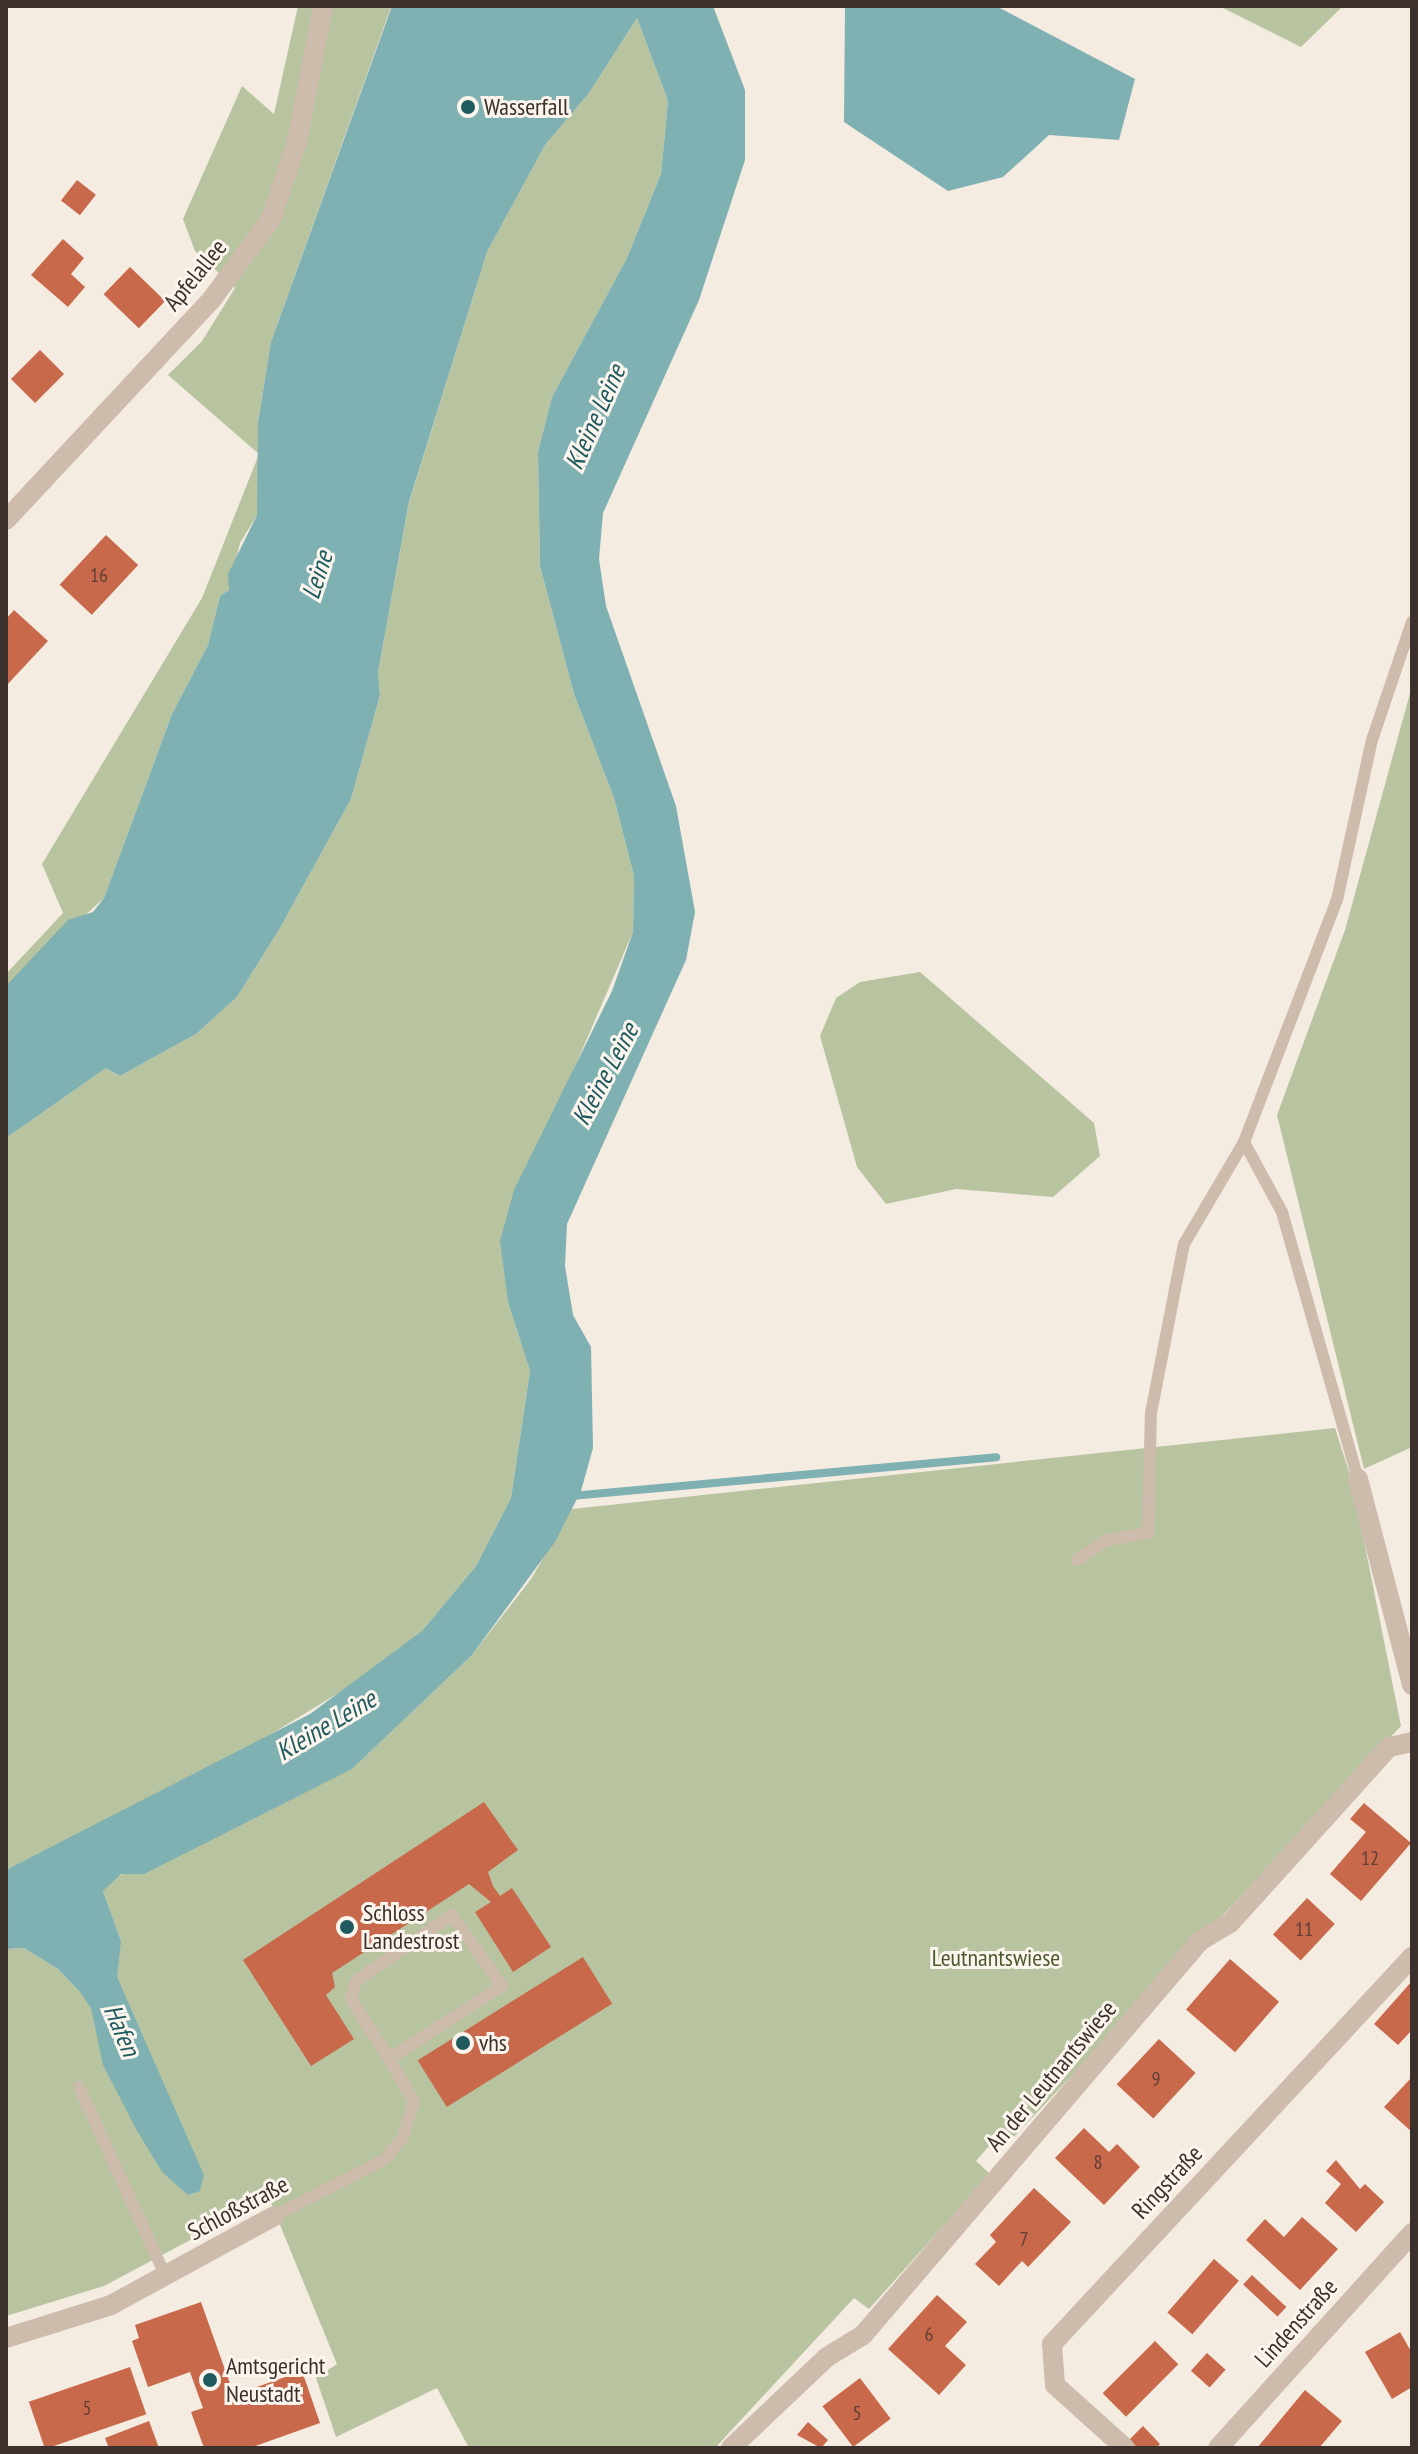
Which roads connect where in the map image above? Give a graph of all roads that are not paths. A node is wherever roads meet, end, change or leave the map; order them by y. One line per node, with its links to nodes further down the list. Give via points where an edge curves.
1 (323, 6): 2 (street, Apfelallee, via 297,142 271,219 212,299)
2 (6, 520)
3 (1412, 622): 4 (lane, via 1372,740 1337,900)
4 (1244, 1142): 5 (lane, via 1282,1212); 6 (lane, via 1184,1244 1151,1413 1148,1533 1107,1540)
5 (1358, 1479): 7 (street)
6 (1077, 1560)
7 (1412, 1685)
8 (1412, 1742): 16 (street, An der Leutnantswiese, via 1389,1747 1230,1923 1200,1941 863,2335 827,2357)
9 (1412, 1957): 17 (street, Ringstraße, via 1052,2344 1055,2385)
10 (389, 2059): 10 (lane, Schloßstraße, via 502,1986 452,1915 356,1981 351,1999); 12 (lane, Schloßstraße, via 414,2102 403,2137 365,2173)
11 (79, 2087): 14 (lane)
12 (274, 2216): 14 (street, Schloßstraße)
13 (1412, 2233): 18 (street, Lindenstraße)
14 (166, 2277): 15 (street, Schloßstraße, via 111,2305)
15 (6, 2338)
16 (731, 2448)
17 (1125, 2448)
18 (1218, 2448)

